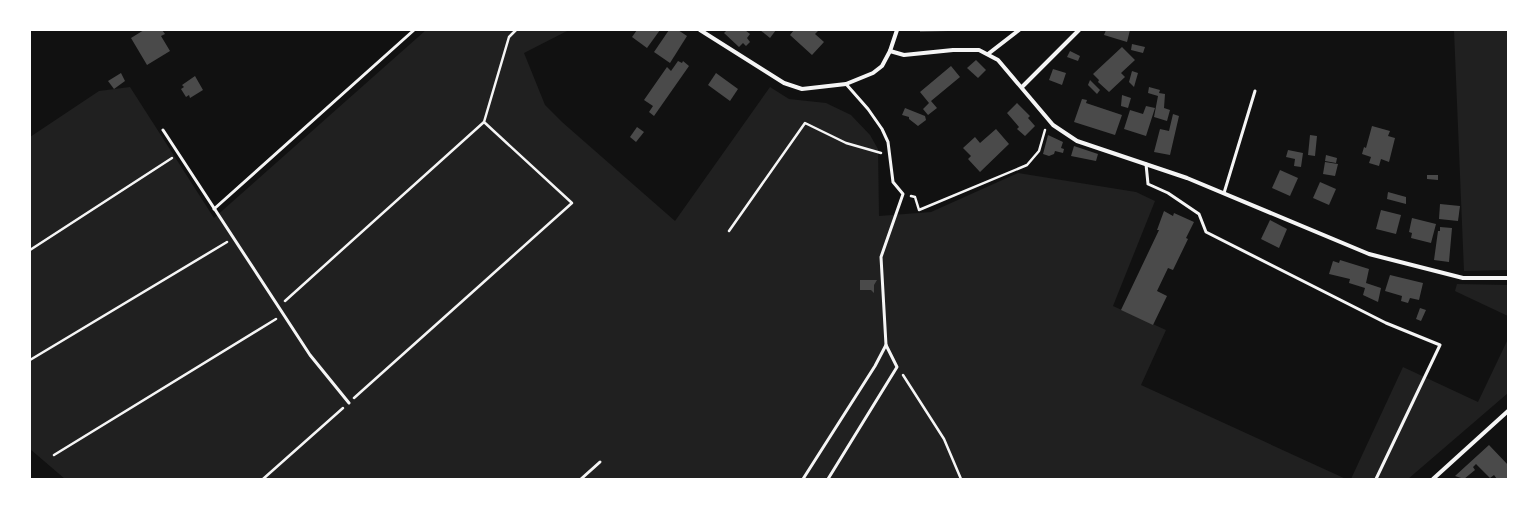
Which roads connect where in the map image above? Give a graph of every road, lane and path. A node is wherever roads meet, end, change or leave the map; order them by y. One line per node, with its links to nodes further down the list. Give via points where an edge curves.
1 (414, 30): 20 (lane)
2 (516, 30): 13 (path, via 509,36)
3 (700, 30): 9 (street, via 793,87 814,89)
4 (896, 30): 7 (street)
5 (1019, 30): 8 (street)
6 (1078, 30): 10 (street)
7 (890, 51): 8 (street, via 904,55 979,50); 9 (street, via 882,66 874,73)
8 (988, 54): 10 (street, via 998,60)
9 (846, 84): 16 (lane, via 882,130 888,142)
10 (1022, 87): 12 (street)
11 (1255, 91): 18 (lane)
12 (1048, 119): 17 (street, via 1077,141); 19 (path, via 1039,151 1027,165 919,210 915,197)
13 (484, 122): 25 (path); 30 (path, via 572,203)
14 (163, 130): 15 (lane)
15 (178, 154): 20 (lane); 23 (path)
16 (890, 155): 19 (lane, via 893,182); 21 (path, via 846,143 805,123)
17 (1146, 164): 18 (street); 39 (lane, via 1148,184 1168,193 1199,214 1206,232 1386,323 1440,345)
18 (1224, 193): 24 (street, via 1369,254 1463,278)
19 (903, 194): 27 (lane, via 881,256)
20 (214, 209): 22 (lane)
21 (729, 231)
22 (233, 239): 25 (lane); 28 (path)
23 (30, 250)
24 (1508, 278)
25 (278, 307): 26 (lane)
26 (283, 314): 30 (lane, via 310,355); 32 (path)
27 (886, 345): 29 (lane); 36 (lane)
28 (30, 360)
29 (897, 367): 37 (lane); 38 (path, via 944,439)
30 (349, 403): 34 (path)
31 (1508, 411): 40 (street)
32 (54, 455)
33 (600, 462): 35 (lane)
34 (263, 479)
35 (581, 479)
36 (803, 479)
37 (828, 479)
38 (961, 479)
39 (1376, 479)
40 (1433, 479)

